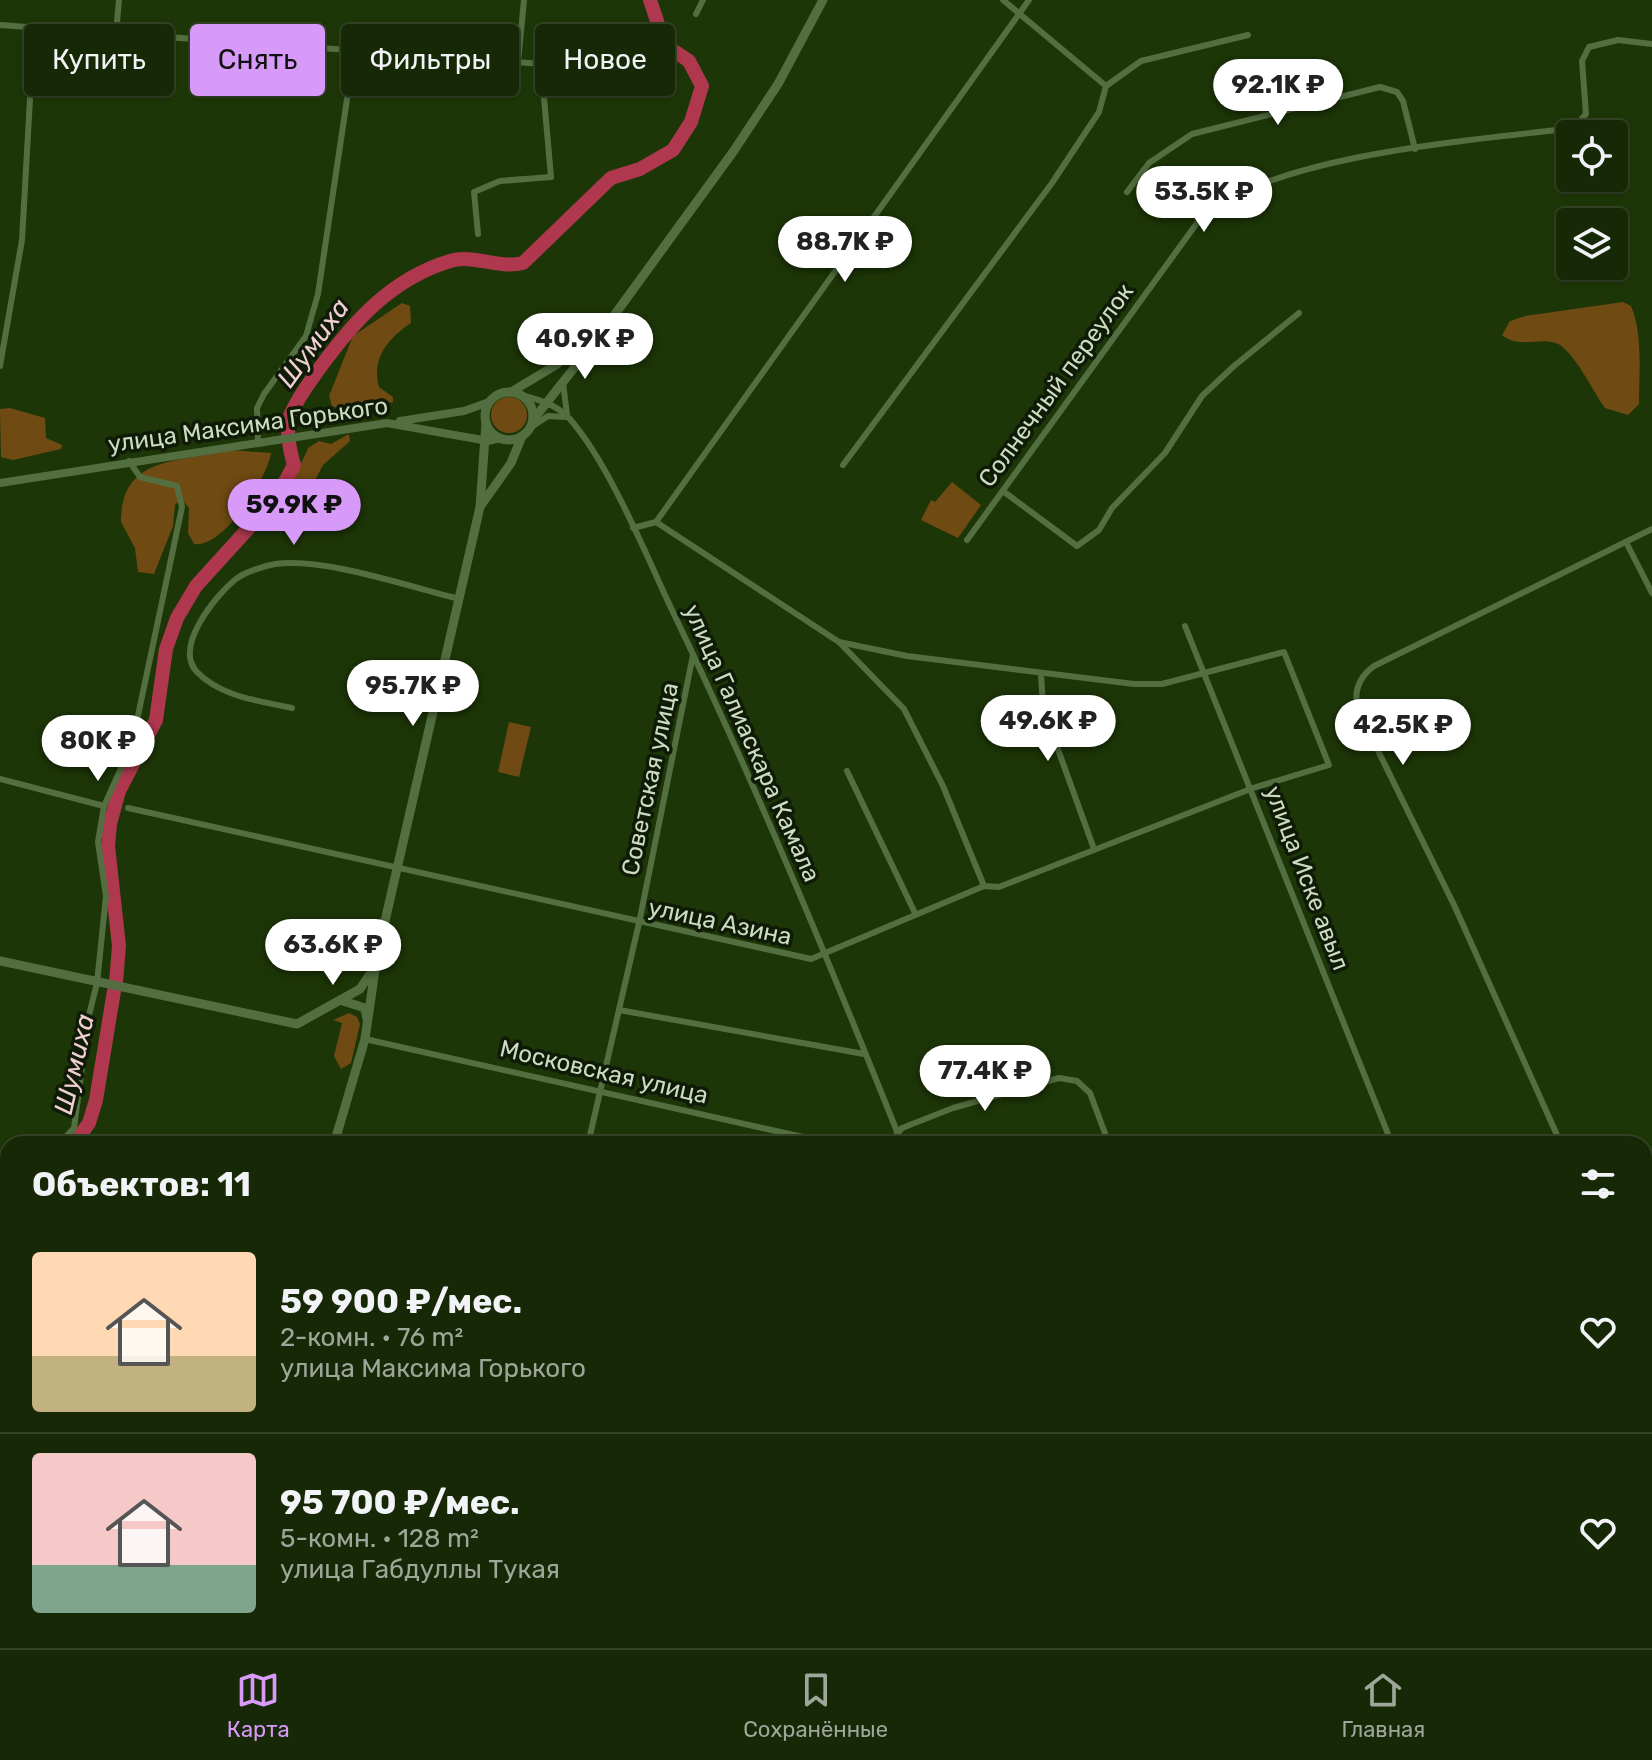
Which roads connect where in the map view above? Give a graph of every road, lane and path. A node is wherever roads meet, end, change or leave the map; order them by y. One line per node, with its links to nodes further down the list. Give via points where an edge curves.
1 (119, 0): 9 (street)
2 (524, 0): 16 (street)
3 (703, 0): 7 (street)
4 (823, 0): 25 (main road, via 778,84 733,152)
5 (1003, 0): 8 (street)
6 (1029, 0): 8 (street)
7 (696, 14)
8 (1019, 14): 17 (street); 45 (street)
9 (117, 24)
10 (0, 25): 11 (street)
11 (24, 27)
12 (1248, 35): 17 (street, via 1141,61)
13 (174, 37): 15 (street)
14 (1652, 44): 21 (street, Солнечный переулок, via 1618,40 1589,47 1582,61 1586,114 1574,128)
15 (341, 49)
16 (519, 52)
17 (1106, 86): 41 (street, via 1099,112 1052,183)
18 (30, 96): 26 (street, via 22,240)
19 (347, 96): 38 (street, via 318,294 306,336 257,408)
20 (544, 96): 23 (street, via 551,177 500,181 474,192)
21 (1415, 149): 22 (street, via 1403,101 1397,92 1380,87 1192,134 1149,163); 43 (street, Солнечный переулок, via 1291,175 1241,191 1205,212)
22 (1127, 192)
23 (478, 234)
24 (1299, 313): 43 (street, via 1202,396 1165,453 1088,541 1077,546)
25 (608, 321): 27 (main road); 28 (main road, via 556,365)
26 (0, 366)
27 (564, 380): 31 (main road); 32 (street)
28 (510, 392): 29 (main road); 30 (main road)
29 (521, 395): 31 (street, улица Галиаскара Камала); 35 (main road, via 531,406)
30 (489, 402): 33 (street); 34 (main road)
31 (549, 402): 32 (street, улица Галиаскара Камала); 35 (main road)
32 (569, 418): 35 (street, via 548,416); 46 (street, улица Галиаскара Камала)
33 (394, 422): 38 (street, улица Максима Горького); 39 (street, улица Максима Горького)
34 (486, 423): 37 (main road); 39 (main road)
35 (532, 424): 36 (main road)
36 (522, 436): 37 (main road, улица Максима Горького); 44 (main road, via 511,463)
37 (500, 438): 39 (street, улица Максима Горького)
38 (258, 441): 40 (street, улица Максима Горького)
39 (488, 441): 44 (main road)
40 (129, 461): 42 (street, улица Максима Горького); 61 (street, via 140,477 177,486 182,507 132,744)
41 (843, 465)
42 (0, 483)
43 (1003, 491): 48 (street, Солнечный переулок)
44 (480, 507): 51 (main road)
45 (656, 522): 46 (street); 53 (street)
46 (633, 528): 54 (street, улица Галиаскара Камала)
47 (1652, 529): 49 (street)
48 (967, 540)
49 (1626, 542): 50 (street); 85 (street, via 1374,666 1360,679 1356,693 1358,710 1455,907)
50 (1652, 593)
51 (460, 599): 57 (street, via 303,561 272,564 238,577 195,628 190,656 195,671 237,696); 64 (main road)
52 (1185, 626): 55 (street, улица Иске авыл)
53 (839, 642): 56 (street); 65 (street, via 904,709)
54 (693, 655): 67 (street, Советская улица); 68 (street, улица Галиаскара Камала)
55 (1205, 673): 56 (street, via 1162,684); 60 (street, улица Иске авыл); 60 (street, улица Азина, via 1284,652 1329,765)
56 (1041, 674): 63 (street, via 1043,708)
57 (292, 708)
58 (847, 771): 66 (street)
59 (0, 779): 61 (street)
60 (1253, 788): 63 (street, улица Азина); 84 (street, улица Иске авыл)
61 (104, 806): 71 (street, via 98,842 106,896)
62 (128, 808): 64 (street, улица Азина)
63 (1094, 849): 65 (street, улица Азина, via 999,887)
64 (397, 868): 67 (street, улица Азина); 69 (main road)
65 (984, 886): 66 (street, улица Азина)
66 (915, 913): 68 (street, улица Азина)
67 (639, 923): 68 (street, улица Азина, via 811,959); 73 (street, Советская улица)
68 (827, 954): 76 (street, улица Галиаскара Камала)
69 (377, 956): 72 (main road, via 360,989); 74 (main road)
70 (0, 961): 71 (main road)
71 (97, 983): 72 (main road, via 297,1024); 79 (street, via 74,1128)
72 (343, 1001): 74 (main road, via 365,1008)
73 (619, 1010): 76 (street); 77 (street, Советская улица)
74 (368, 1022): 75 (main road)
75 (365, 1039): 77 (street, Московская улица); 80 (main road)
76 (864, 1054): 78 (street, улица Галиаскара Камала)
77 (598, 1091): 81 (street, Советская улица); 82 (street, Московская улица)
78 (898, 1135): 83 (street, via 902,1128 953,1108 1059,1078 1085,1086)
79 (66, 1136)
80 (336, 1136)
81 (590, 1136)
82 (798, 1136)
83 (1106, 1136)
84 (1389, 1136)
85 (1557, 1136)

